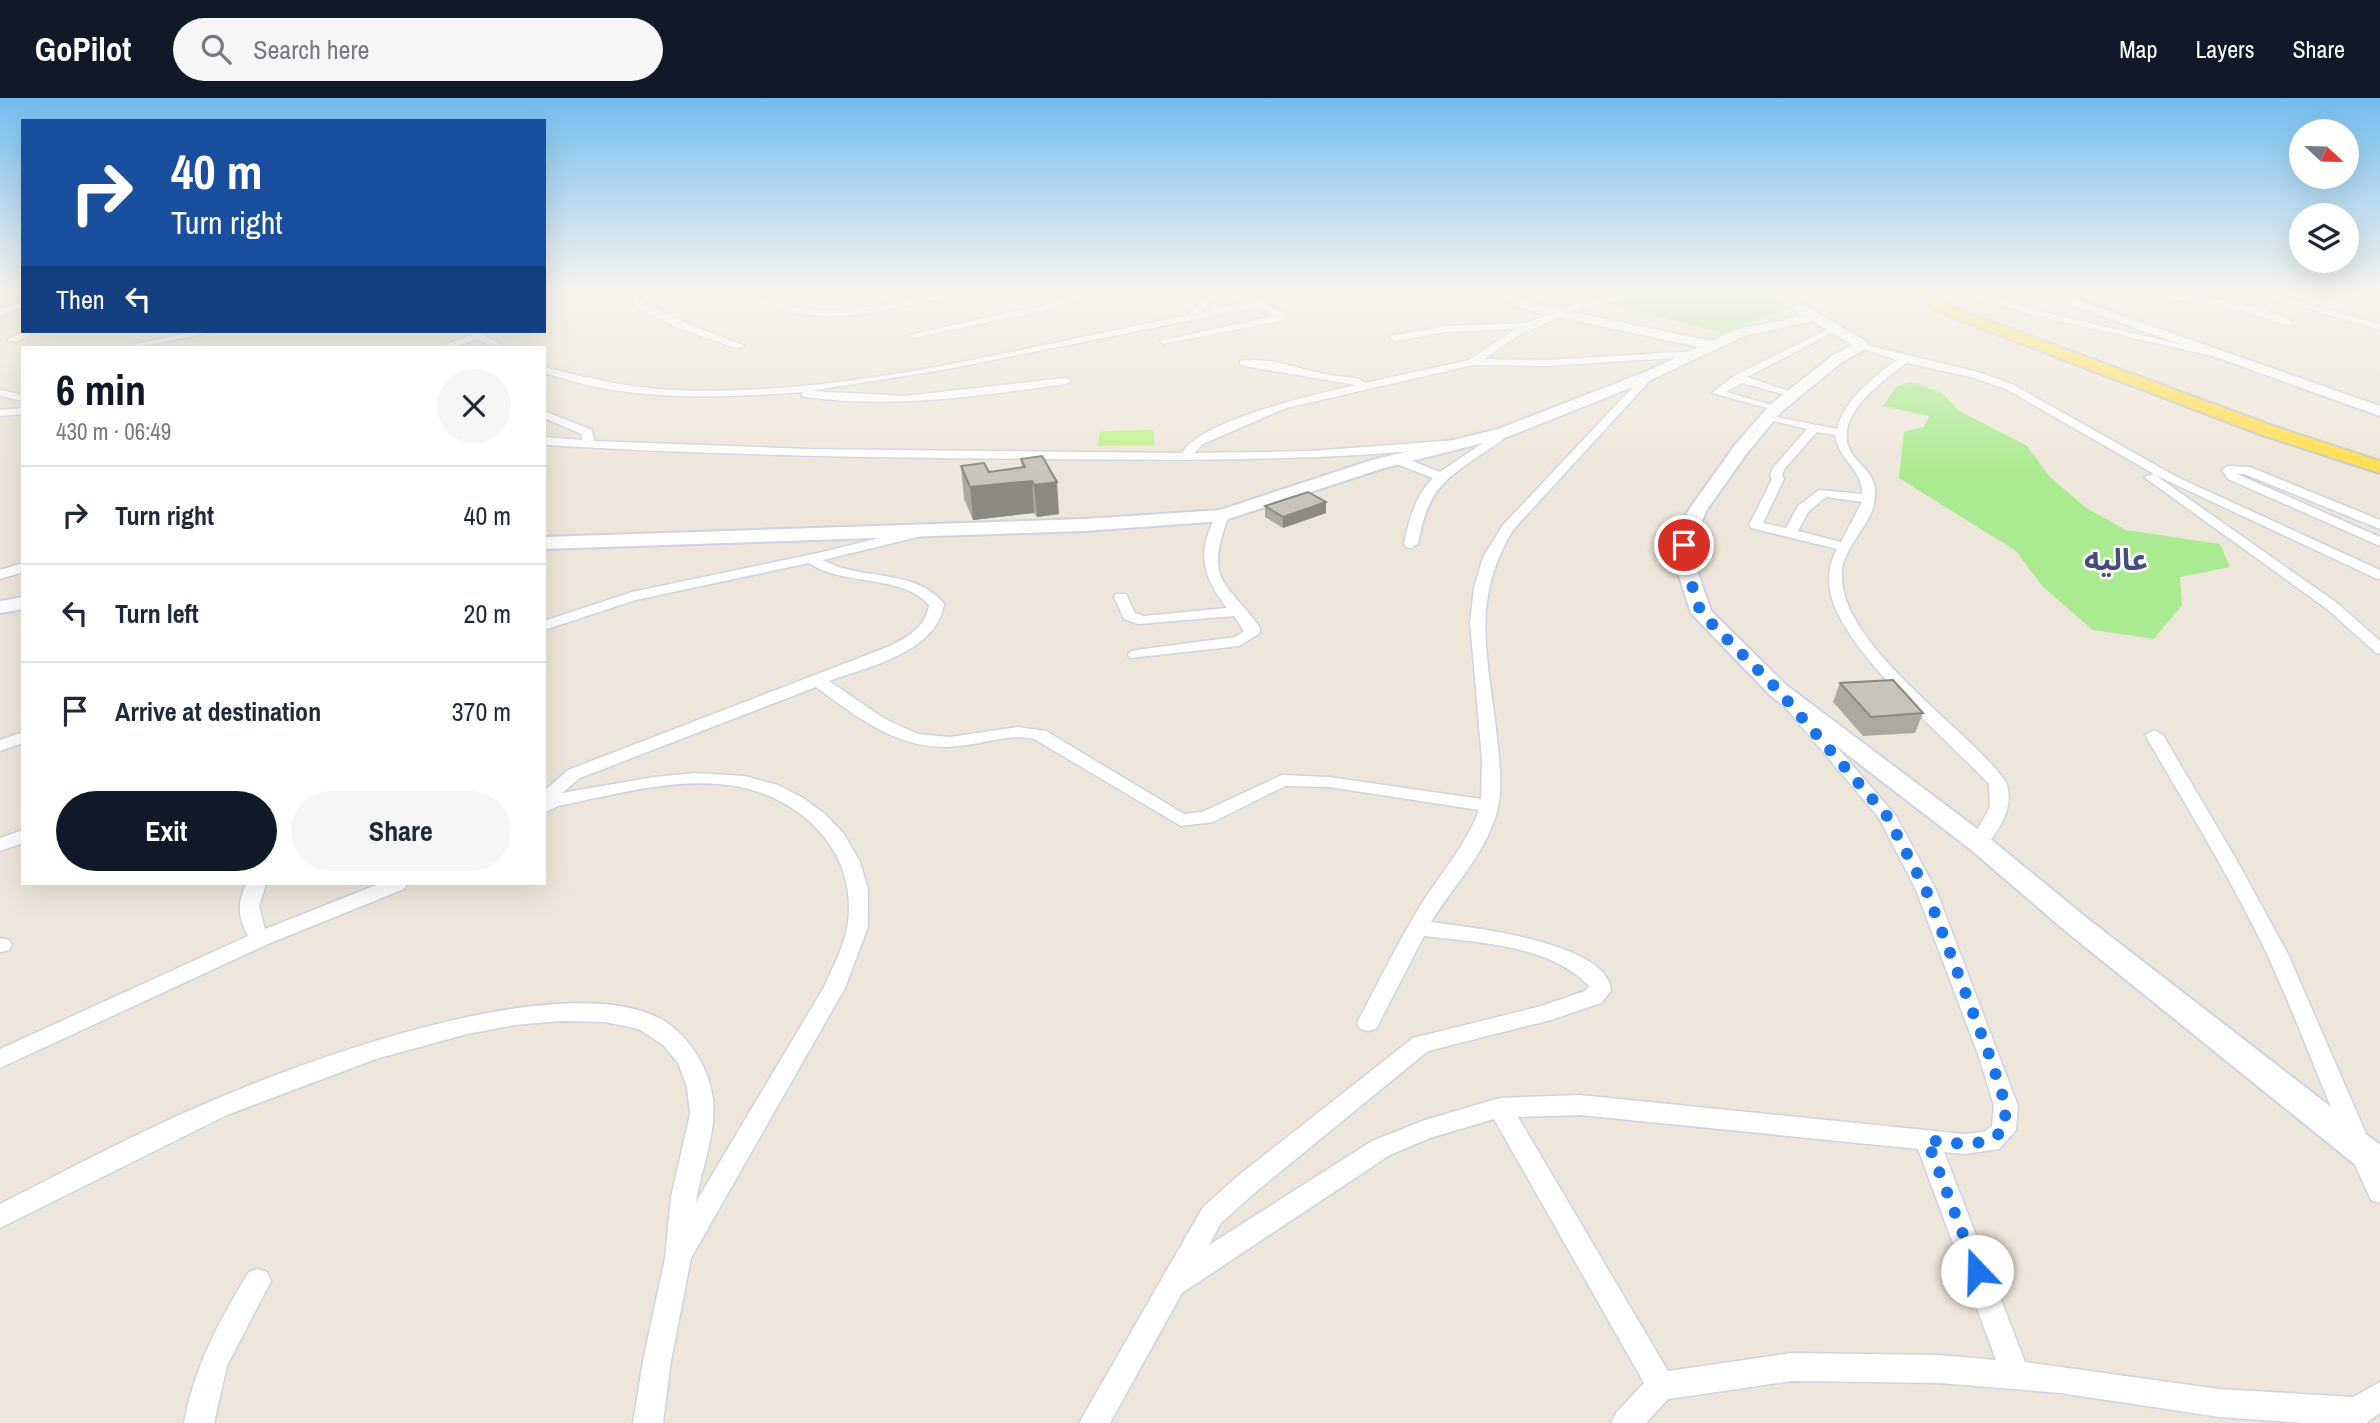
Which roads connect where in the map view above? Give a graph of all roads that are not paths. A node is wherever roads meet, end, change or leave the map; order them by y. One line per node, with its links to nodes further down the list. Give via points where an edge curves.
1 (1025, 351): 20 (street, via 902,376)
2 (1490, 351): 13 (street)
3 (1696, 351): 13 (street, via 1548,363)
4 (1704, 351): 16 (main road)
5 (1790, 351): 17 (street)
6 (1852, 351): 23 (main road)
7 (1879, 351): 12 (street)
8 (2055, 351): 30 (main road)
9 (2202, 351): 11 (street)
10 (2204, 351): 11 (main road)
11 (2207, 352): 25 (main road)
12 (1904, 360): 28 (street, via 1989,379 2044,403); 32 (street, via 1881,377 1846,416)
13 (1474, 362): 19 (street)
14 (1244, 363): 19 (street, via 1305,371 1340,382)
15 (546, 371): 20 (street, via 587,382 654,391)
16 (1650, 375): 31 (main road); 70 (street, via 1508,528 1489,555 1480,593 1481,691 1492,768)
17 (1739, 380): 23 (street); 23 (street, via 1717,393)
18 (1066, 381): 20 (street, via 871,400)
19 (1395, 381): 36 (street, via 1270,409 1193,445)
20 (779, 390)
21 (0, 393): 22 (street)
22 (21, 397)
23 (1777, 407): 29 (street); 65 (main road, via 1697,510 1684,545 1685,564 1701,613)
24 (21, 411): 26 (street)
25 (2380, 411)
26 (0, 413)
27 (546, 415): 35 (street, via 588,432)
28 (2070, 421): 55 (street, via 2195,489); 62 (street, via 2332,606)
29 (1814, 428): 32 (street); 47 (street, via 1780,462 1778,479 1755,525)
30 (2266, 430): 40 (main road); 42 (main road)
31 (1504, 433): 34 (main road); 41 (street)
32 (1841, 433): 43 (street, via 1844,449 1867,481)
33 (546, 441): 35 (street)
34 (1465, 441): 37 (main road); 38 (street)
35 (588, 444): 36 (street, via 817,455)
36 (1187, 455): 38 (street)
37 (1416, 455): 38 (street); 39 (main road)
38 (1369, 457): 39 (main road); 44 (main road)
39 (1398, 460): 41 (street)
40 (2380, 467)
41 (1440, 476): 50 (street, via 1418,505)
42 (2380, 478)
43 (1868, 499): 47 (street, via 1824,493 1793,520); 51 (street)
44 (1222, 515): 46 (main road); 60 (street, via 1209,564)
45 (2380, 525): 48 (street, via 2246,470 2228,470 2232,476)
46 (933, 528): 49 (main road); 52 (street)
47 (1791, 533): 51 (street)
48 (2380, 542)
49 (546, 543)
50 (1411, 544)
51 (1846, 547): 72 (street, via 1838,562 1835,585 1853,628 1894,677 1988,772 2002,793 1997,816)
52 (818, 557): 61 (street, via 632,596); 64 (street, via 816,561 827,570 923,591 934,597 938,607 930,623 897,649)
53 (21, 568): 56 (street)
54 (21, 575): 56 (street)
55 (2380, 575)
56 (0, 578)
57 (1121, 597): 60 (street, via 1129,615 1143,621)
58 (21, 603): 59 (main road)
59 (0, 607)
60 (1238, 611): 63 (street, via 1252,626 1247,639)
61 (546, 625)
62 (2380, 649)
63 (1136, 655)
64 (817, 680): 69 (street, via 574,774 553,791); 70 (street, via 905,738 950,743 1012,732 1040,735 1181,820 1206,818 1282,780 1329,782)
65 (1778, 690): 72 (main road); 81 (street, via 1887,816 1926,890 1990,1057 2006,1106 2004,1130 1990,1142)
66 (2154, 735): 82 (street, via 2228,862 2291,985)
67 (21, 738): 68 (street)
68 (0, 746)
69 (548, 804): 86 (street, via 688,779 750,783 777,791 822,819 849,858 858,884 859,919 834,988)
70 (1489, 806): 76 (street, via 1479,831)
71 (21, 837): 73 (street)
72 (1979, 843): 82 (main road)
73 (0, 845)
74 (256, 885): 77 (street, via 248,904 248,921)
75 (395, 885): 77 (street)
76 (1418, 928): 78 (street); 88 (street, via 1507,941 1557,955 1589,970 1600,991 1543,1014 1421,1044 1212,1215)
77 (261, 939): 79 (street)
78 (1368, 1023)
79 (0, 1059)
80 (1500, 1108): 81 (street, via 1580,1105); 88 (street, via 1381,1148); 90 (street)
81 (1927, 1140): 89 (street)
82 (2357, 1147): 83 (main road); 84 (street)
83 (2380, 1165)
84 (2380, 1192)
85 (0, 1217): 86 (street, via 204,1116 293,1078 458,1028 570,1013 645,1021 671,1038 699,1086 703,1113 683,1200)
86 (678, 1257): 93 (street, via 650,1382)
87 (258, 1281): 92 (street, via 222,1340 202,1396)
88 (1174, 1285): 94 (street)
89 (2016, 1376): 90 (street, via 1939,1369 1791,1367); 91 (street, via 2219,1403 2357,1412)
90 (1661, 1386): 95 (street)
91 (2380, 1396)
92 (199, 1423)
93 (648, 1423)
94 (1094, 1423)
95 (1626, 1423)

